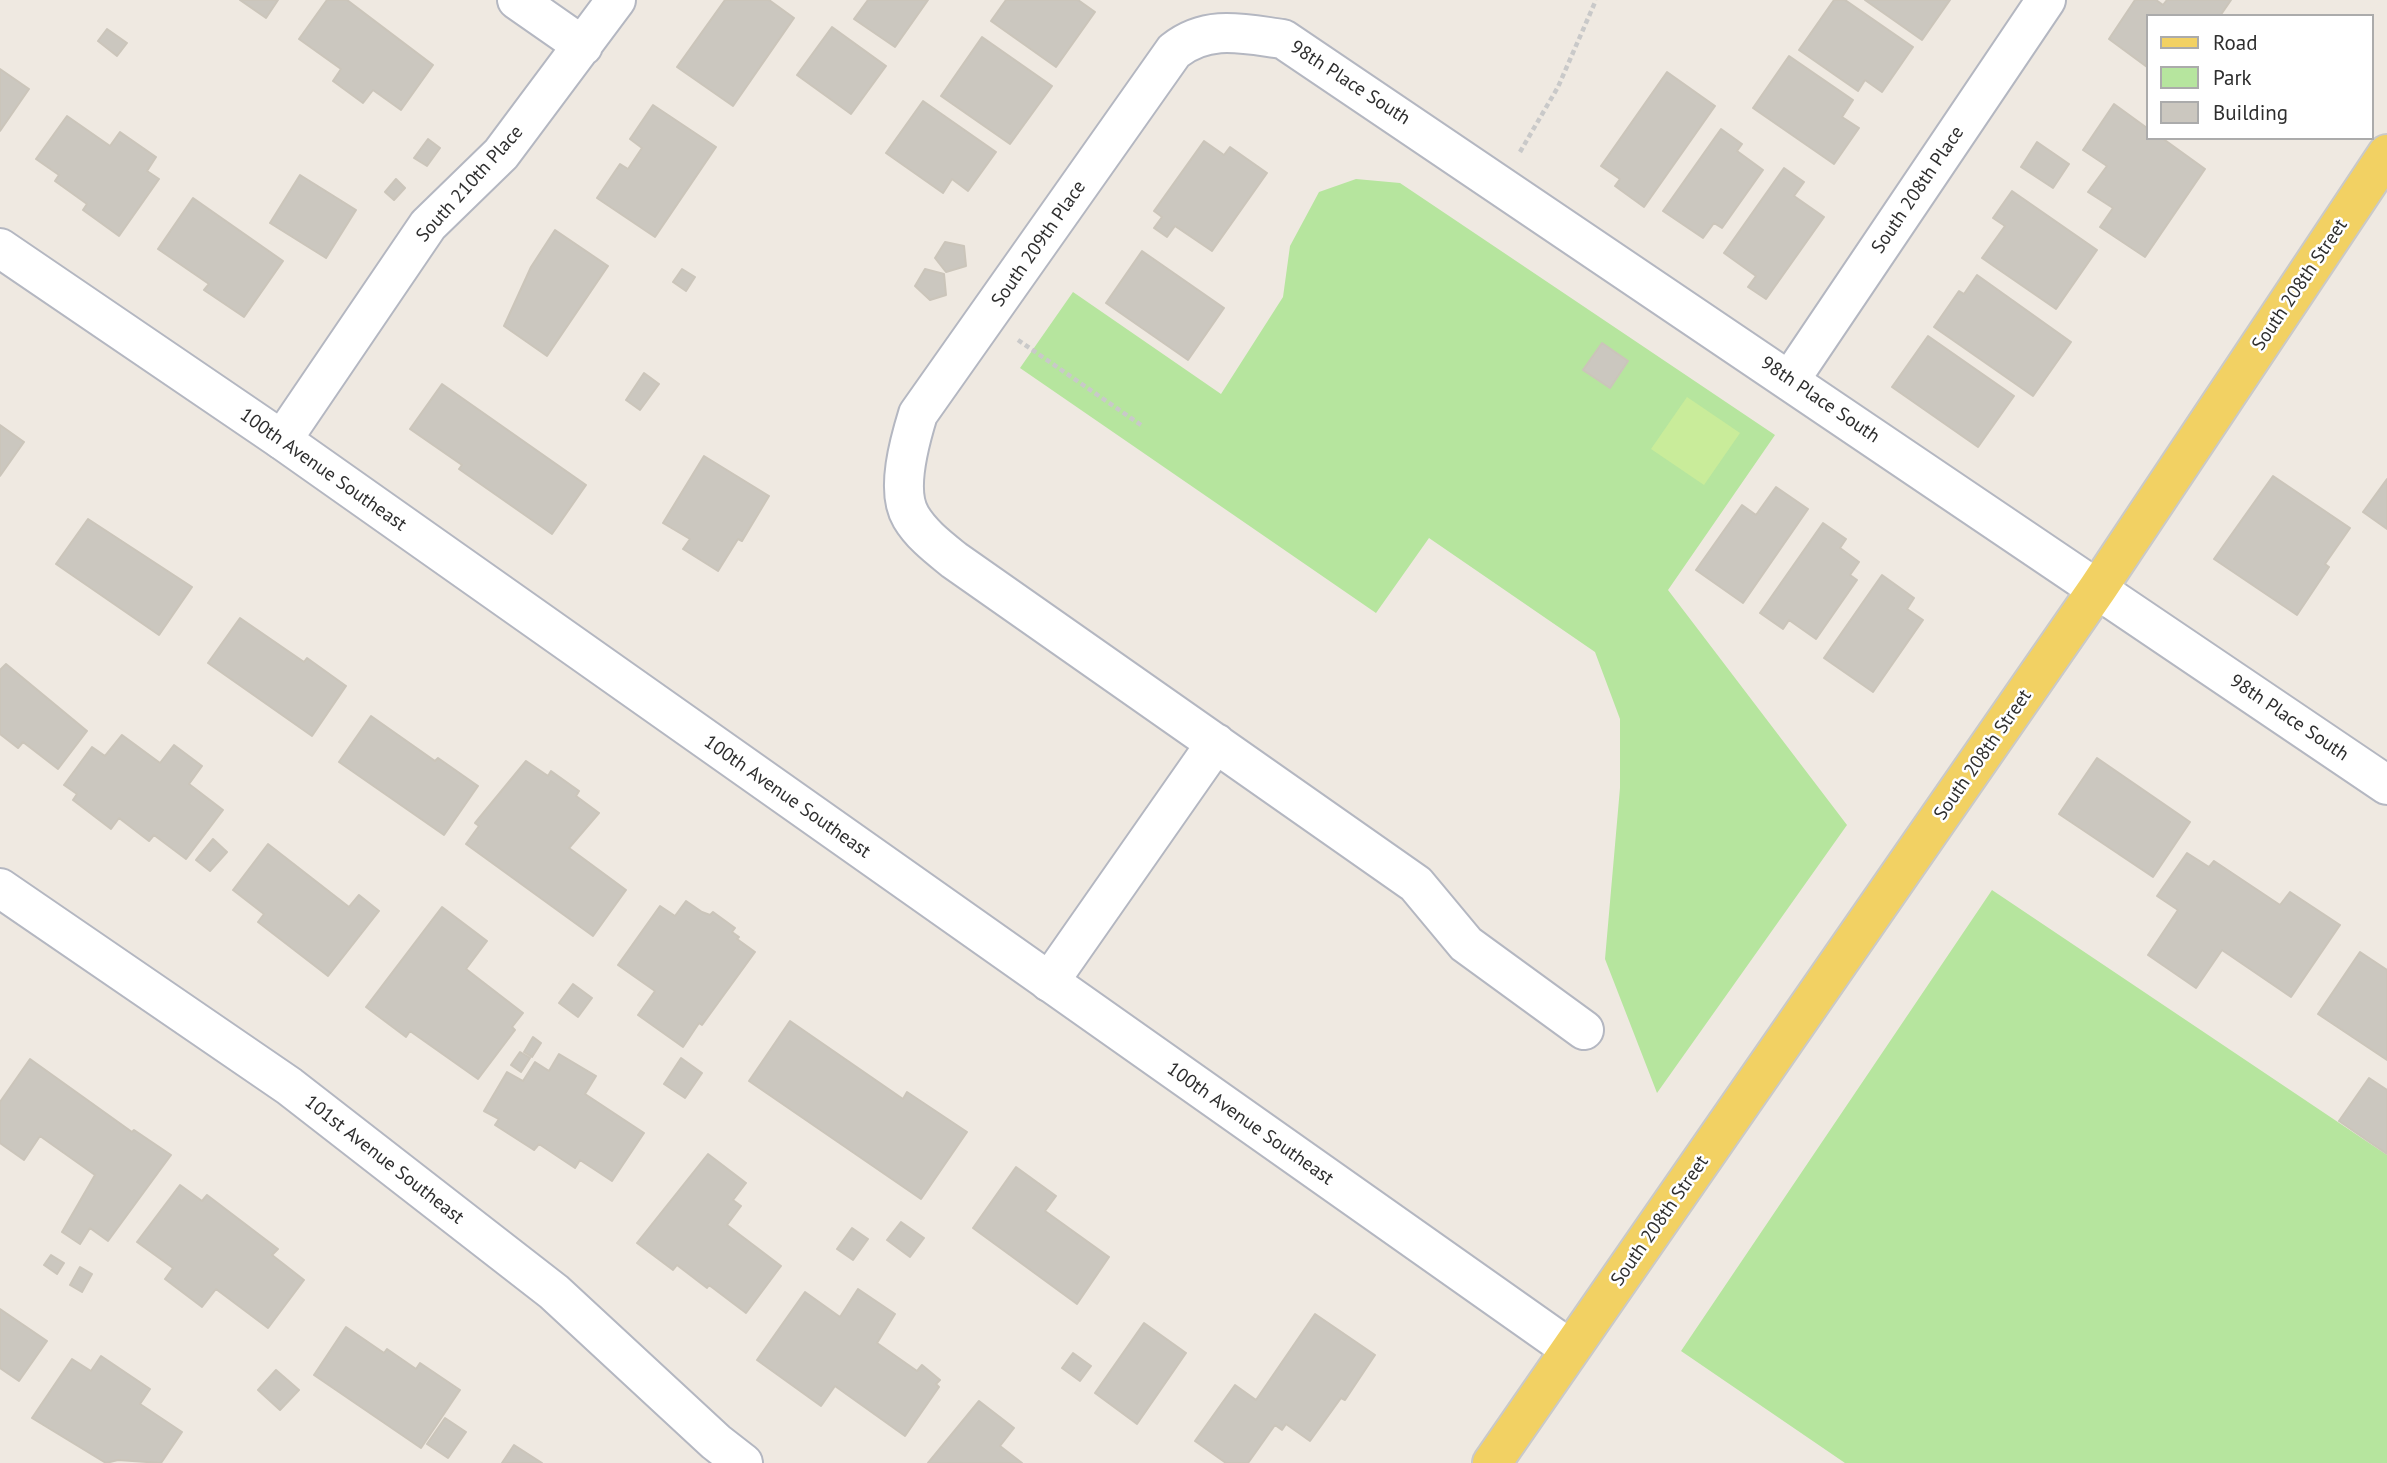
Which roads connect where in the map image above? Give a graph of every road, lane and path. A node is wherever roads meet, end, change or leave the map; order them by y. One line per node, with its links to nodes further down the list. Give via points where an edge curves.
1 (517, 0): 6 (street)
2 (616, 0): 6 (street, South 210th Place)
3 (1597, 0): 8 (path, via 1558,87)
4 (2046, 0): 11 (street, South 208th Place)
5 (1245, 34): 8 (street, 98th Place South, via 1283,40); 10 (street, South 209th Place, via 1212,33 1174,51)
6 (583, 46): 13 (street, South 210th Place, via 501,154 428,225)
7 (2387, 154): 14 (main road, South 208th Street)
8 (1499, 183): 11 (street, 98th Place South)
9 (0, 248): 13 (street, 100th Avenue Southeast)
10 (987, 318): 12 (path); 15 (street, South 209th Place, via 918,414 904,474 909,515 930,541 954,560)
11 (1790, 380): 14 (street, 98th Place South)
12 (1141, 425)
13 (282, 440): 18 (street, 100th Avenue Southeast)
14 (2098, 588): 16 (street, 98th Place South); 20 (main road, South 208th Street)
15 (1216, 743): 18 (street); 19 (street, via 1416,884 1466,944)
16 (2387, 785)
17 (0, 888): 21 (street, 101st Avenue Southeast, via 289,1086 554,1292)
18 (1049, 982): 20 (street, 100th Avenue Southeast)
19 (1584, 1030)
20 (1570, 1349): 22 (main road, South 208th Street)
21 (743, 1463)
22 (1492, 1463)

